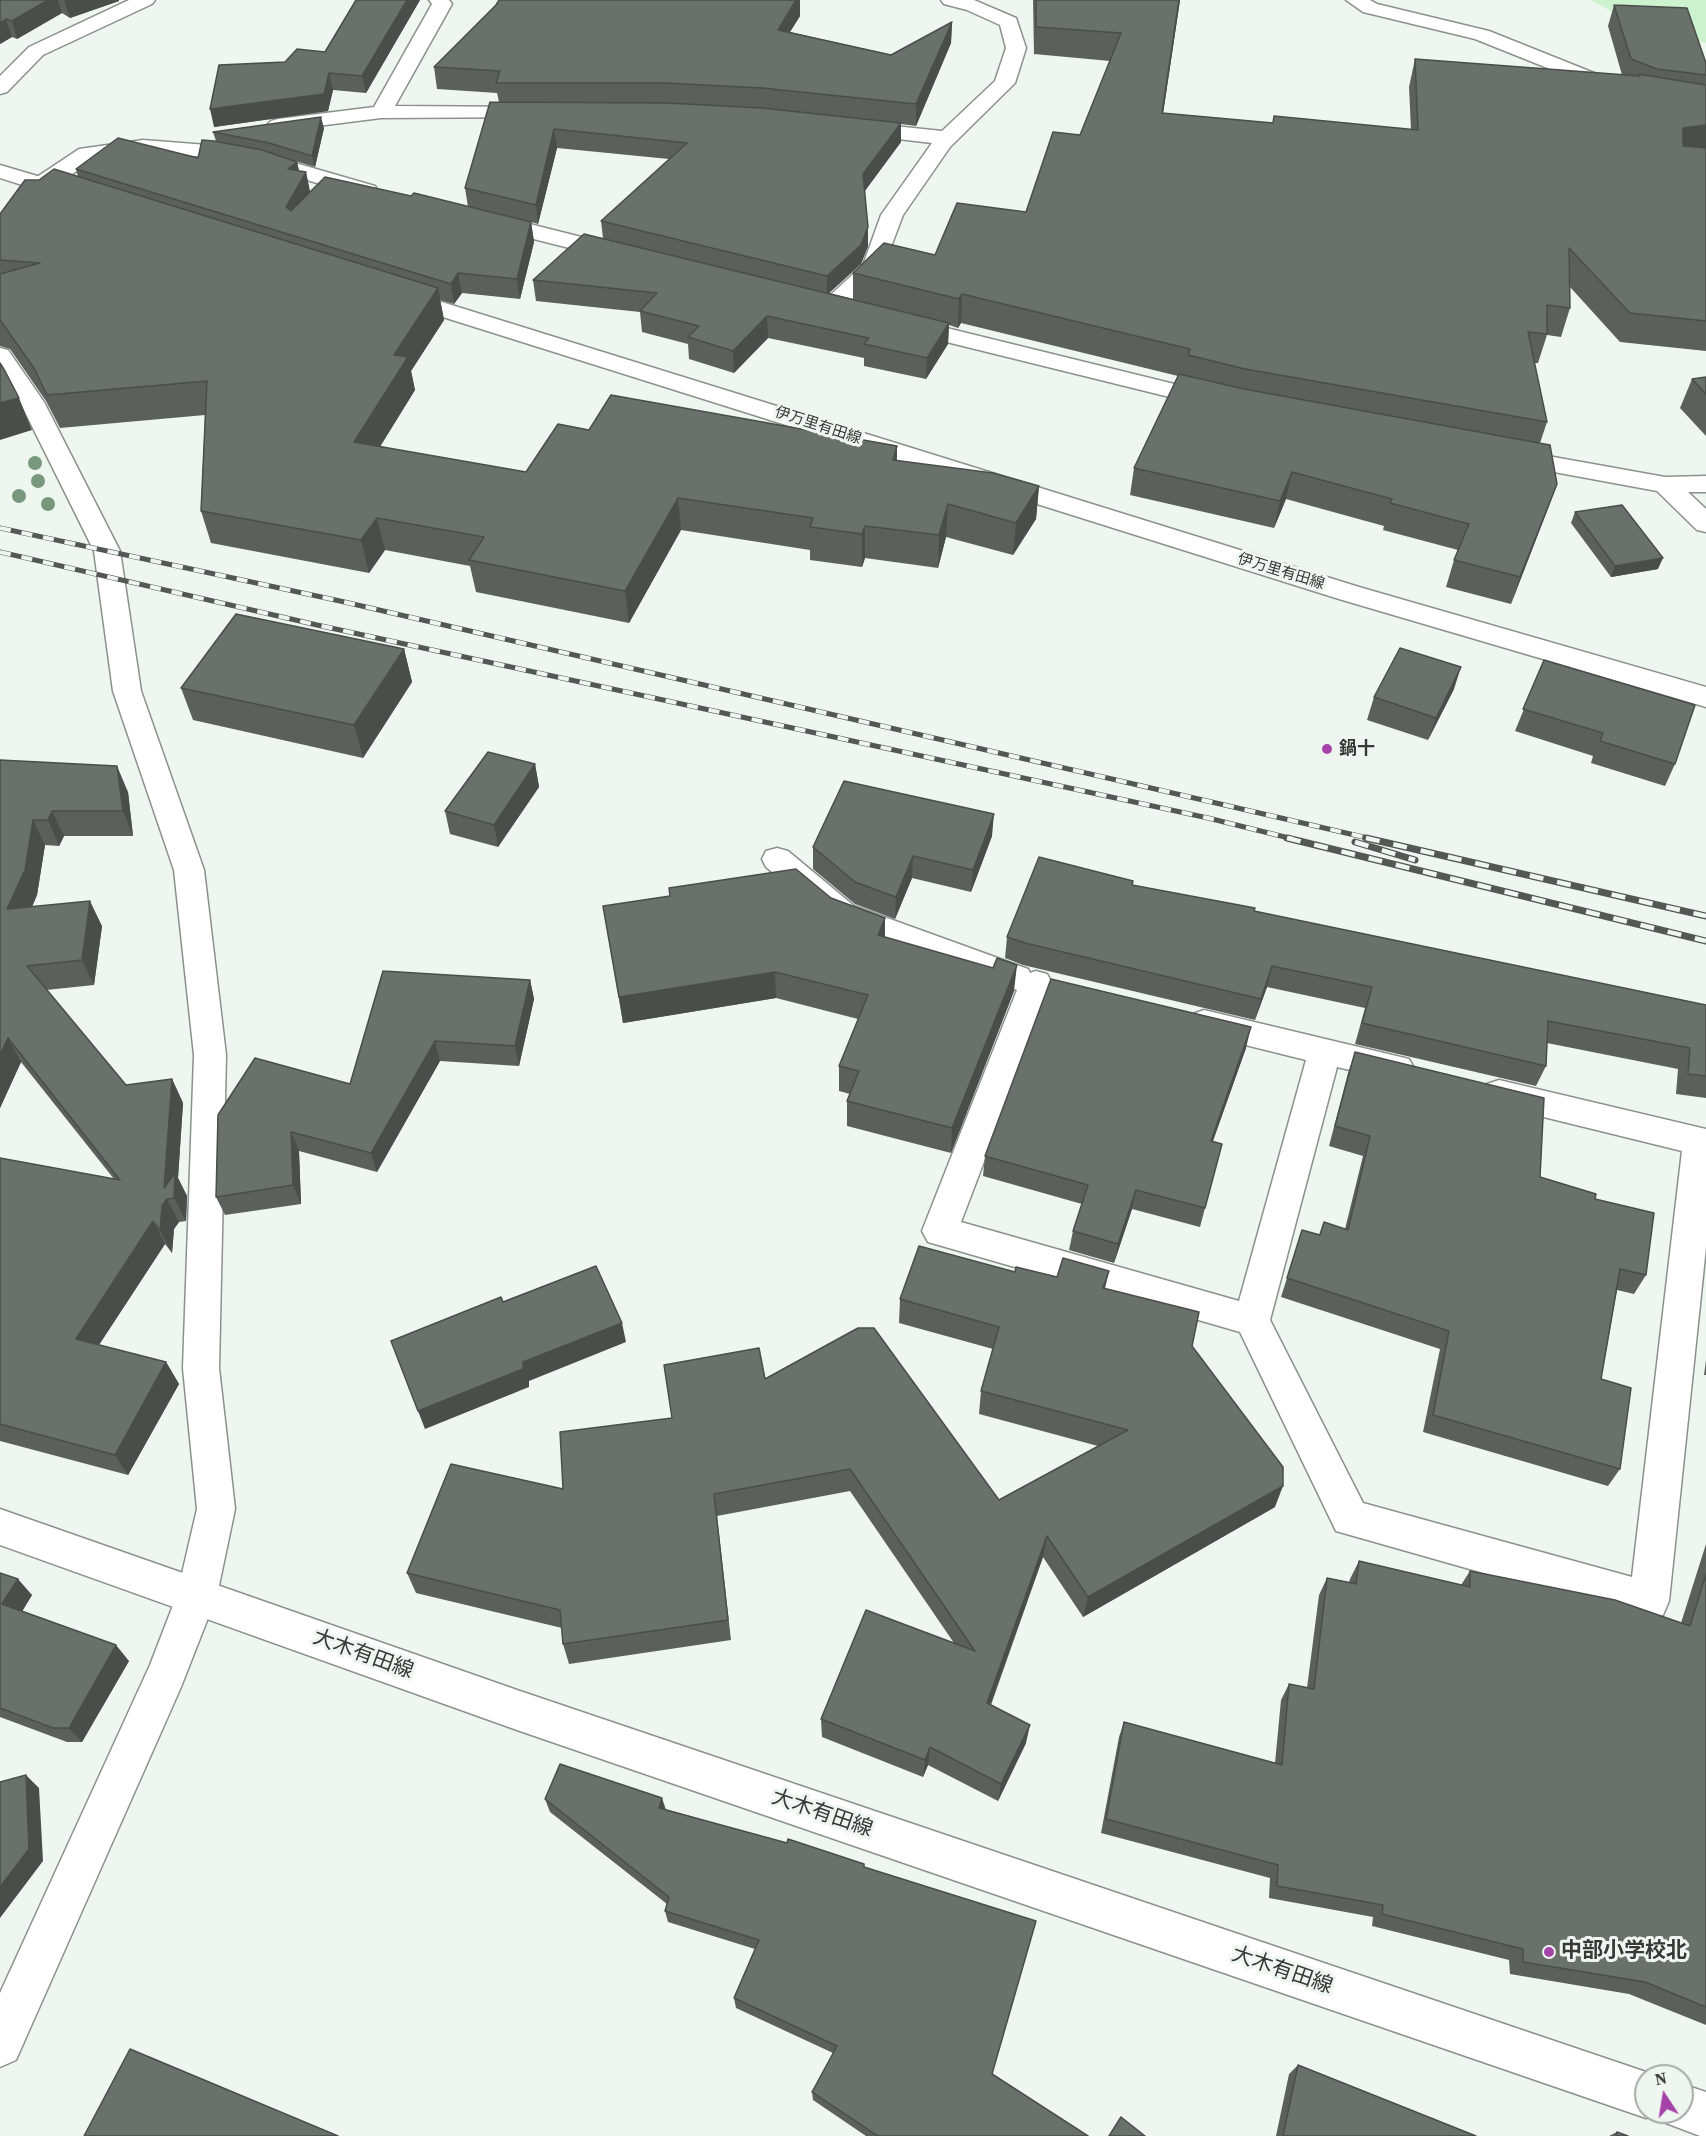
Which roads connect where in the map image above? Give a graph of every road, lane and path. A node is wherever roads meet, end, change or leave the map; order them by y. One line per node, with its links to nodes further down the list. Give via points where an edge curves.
1 (146, 0): 5 (street, via 36,51)
2 (439, 0): 7 (street, via 442,4)
3 (951, 0): 12 (street, via 1009,22 1016,48 1005,83)
4 (1356, 0): 6 (street, via 1370,8 1482,35)
5 (0, 88)
6 (1635, 95)
7 (381, 112): 8 (street); 10 (street)
8 (548, 113)
9 (839, 126): 12 (street)
10 (259, 128)
11 (224, 133): 13 (street)
12 (948, 138): 22 (street, via 892,215 873,268)
13 (143, 146): 15 (street, via 87,154); 16 (street, via 220,152 271,162)
14 (0, 171): 15 (street)
15 (42, 184): 17 (street); 19 (street)
16 (384, 195)
17 (88, 199)
18 (468, 215): 20 (street)
19 (0, 242)
20 (634, 257)
21 (373, 288): 30 (street, 伊万里有田線, via 1337,589)
22 (832, 306)
23 (885, 320): 25 (street)
24 (0, 355): 39 (street, via 32,402 107,551 127,691 189,870 210,1055 201,1368 216,1509)
25 (1239, 407)
26 (1491, 454): 28 (street)
27 (1706, 484): 28 (street)
28 (1665, 485): 29 (street)
29 (1706, 525)
30 (1706, 696)
31 (777, 860): 37 (street, via 843,914 1048,986 940,1232)
32 (1175, 1016): 33 (street)
33 (1325, 1051): 34 (street); 37 (street)
34 (1430, 1076)
35 (1476, 1087): 36 (street)
36 (1703, 1142): 37 (street, via 1649,1601 1350,1518)
37 (1252, 1320)
38 (0, 1527): 39 (street, 大木有田線)
39 (197, 1595): 40 (street, via 167,1673); 41 (street, 大木有田線, via 528,1714)
40 (0, 2044)
41 (1634, 2091)

